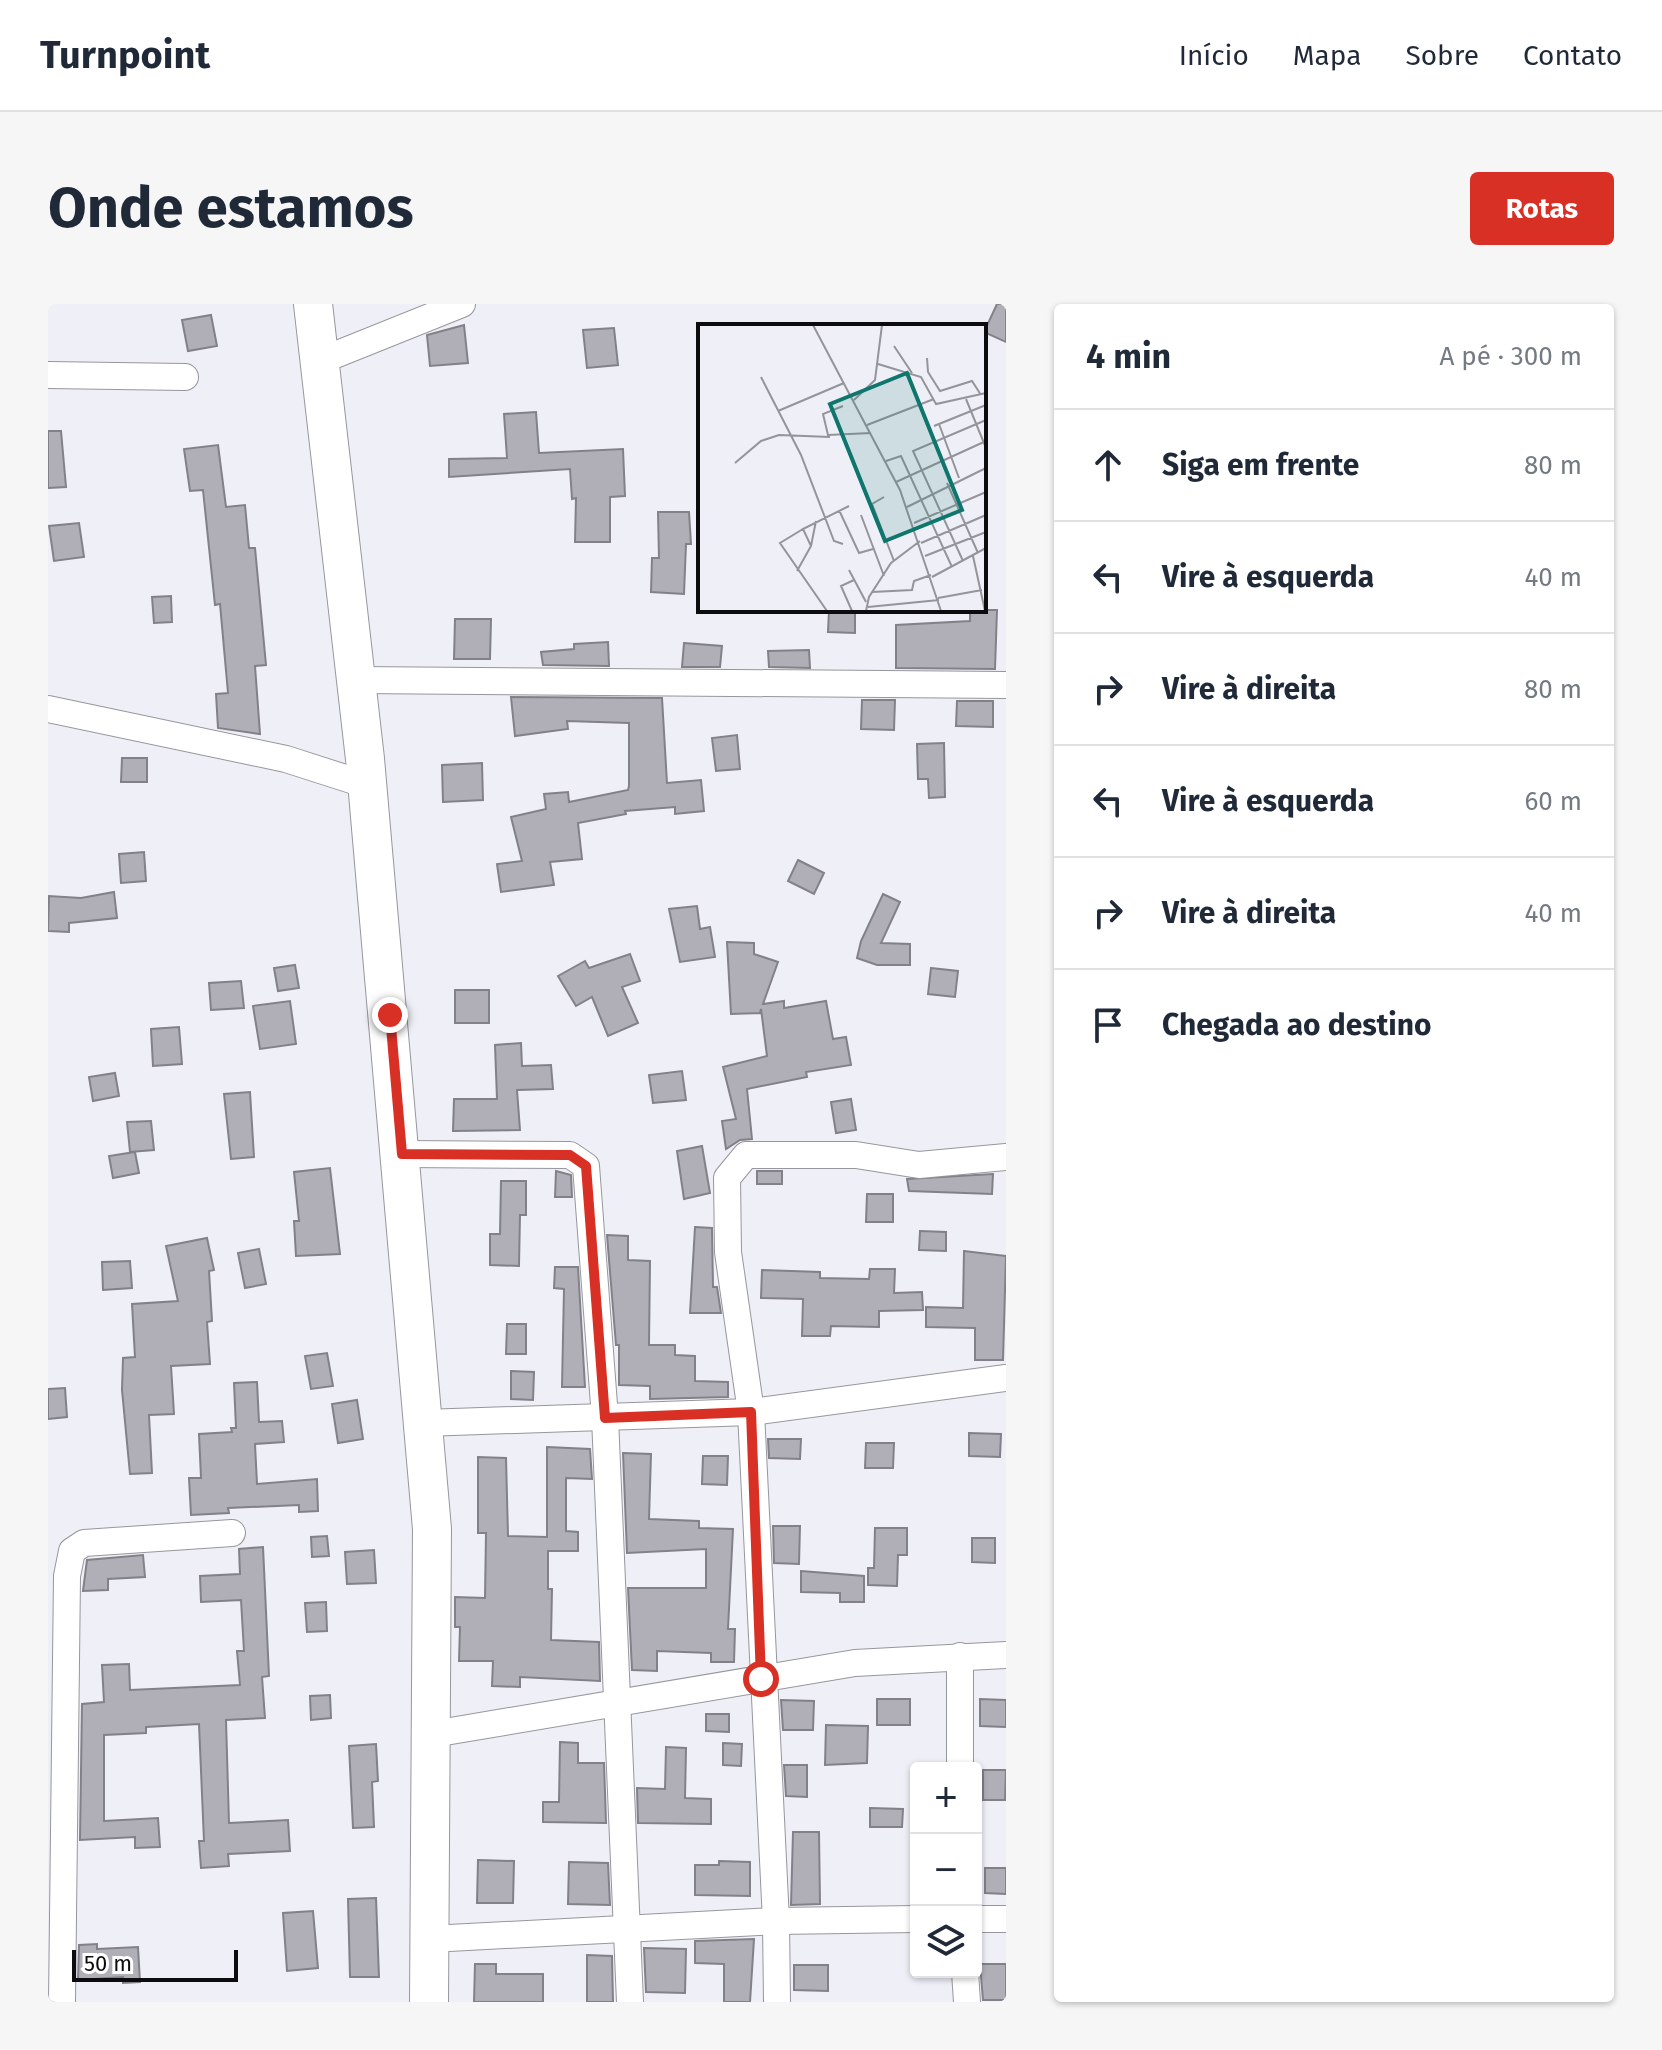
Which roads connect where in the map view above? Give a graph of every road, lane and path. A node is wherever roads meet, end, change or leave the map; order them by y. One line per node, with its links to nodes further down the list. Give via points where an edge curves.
1 (313, 304): 3 (main road)
2 (462, 304): 3 (street)
3 (320, 361): 6 (main road)
4 (48, 375): 5 (street)
5 (185, 377)
6 (356, 680): 7 (street); 9 (main road)
7 (1006, 685)
8 (48, 709): 9 (street, via 286,759)
9 (367, 785): 10 (main road)
10 (402, 1154): 14 (street, via 570,1155 586,1166); 15 (main road)
11 (1006, 1157): 13 (street, via 919,1165 856,1155 791,1153 746,1155 735,1164 727,1178 728,1252)
12 (1006, 1378): 13 (street)
13 (751, 1412): 14 (street); 19 (street)
14 (605, 1418): 15 (street); 20 (street)
15 (424, 1423): 21 (main road, via 432,1529)
16 (232, 1533): 30 (street, via 84,1543 72,1551 67,1591)
17 (1006, 1655): 18 (street)
18 (960, 1656): 19 (street, via 855,1663); 22 (street)
19 (761, 1679): 20 (street); 26 (street)
20 (619, 1702): 21 (street); 27 (street)
21 (433, 1734): 28 (main road)
22 (960, 1762)
23 (910, 1919): 26 (street)
24 (982, 1919): 25 (street)
25 (1006, 1919)
26 (776, 1921): 27 (street); 33 (street)
27 (627, 1927): 28 (street); 32 (street)
28 (430, 1939): 31 (main road)
29 (965, 1978): 34 (street)
30 (62, 2002)
31 (429, 2002)
32 (630, 2002)
33 (777, 2002)
34 (967, 2002)

